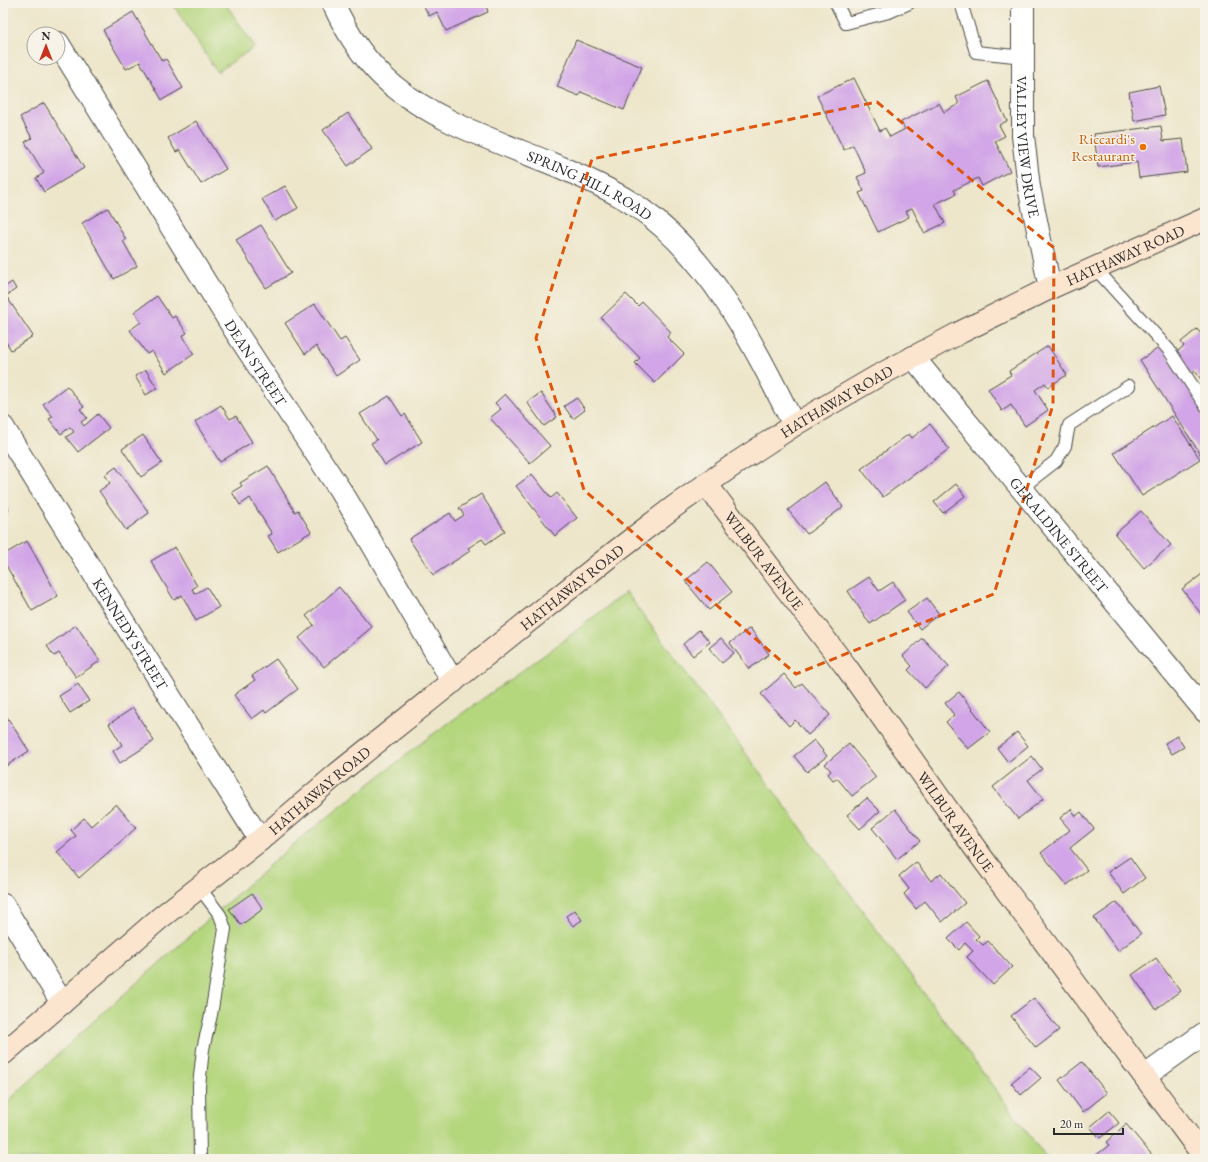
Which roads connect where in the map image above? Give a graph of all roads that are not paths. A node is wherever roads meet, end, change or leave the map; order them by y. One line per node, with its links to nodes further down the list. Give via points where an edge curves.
1 (333, 3): 14 (street, SPRING HILL ROAD, via 351,39 363,55 392,85 410,98 456,124 608,189 638,207 660,225 700,266 724,298 766,369)
2 (836, 3): 3 (lane, via 846,23 889,12)
3 (910, 3)
4 (961, 3): 7 (lane, via 976,52)
5 (1023, 3): 7 (street, VALLEY VIEW DRIVE)
6 (66, 56): 18 (street, DEAN STREET, via 236,332 346,499)
7 (1024, 57): 10 (street, VALLEY VIEW DRIVE, via 1023,136 1029,187)
8 (1205, 219): 9 (main road, HATHAWAY ROAD)
9 (1095, 268): 10 (main road, HATHAWAY ROAD); 13 (lane, via 1169,350)
10 (1050, 288): 11 (main road, HATHAWAY ROAD)
11 (913, 357): 14 (main road, HATHAWAY ROAD); 17 (street, GERALDINE STREET)
12 (1129, 386): 17 (lane, via 1069,425 1065,446 1056,460)
13 (1205, 405)
14 (794, 425): 16 (main road, HATHAWAY ROAD)
15 (3, 428): 20 (street, KENNEDY STREET)
16 (706, 484): 18 (main road, HATHAWAY ROAD, via 615,552); 26 (main road, WILBUR AVENUE, via 847,668 977,851)
17 (1021, 488): 19 (street, GERALDINE STREET)
18 (453, 682): 20 (main road, HATHAWAY ROAD, via 337,774)
19 (1205, 711)
20 (260, 840): 21 (main road, HATHAWAY ROAD)
21 (199, 887): 23 (main road, HATHAWAY ROAD); 28 (lane, via 220,914 225,929 203,1049 199,1086)
22 (3, 905): 23 (street)
23 (62, 1003): 25 (main road, HATHAWAY ROAD)
24 (1205, 1033): 26 (street)
25 (3, 1054)
26 (1145, 1076): 27 (main road, WILBUR AVENUE)
27 (1205, 1158)
28 (200, 1159)

